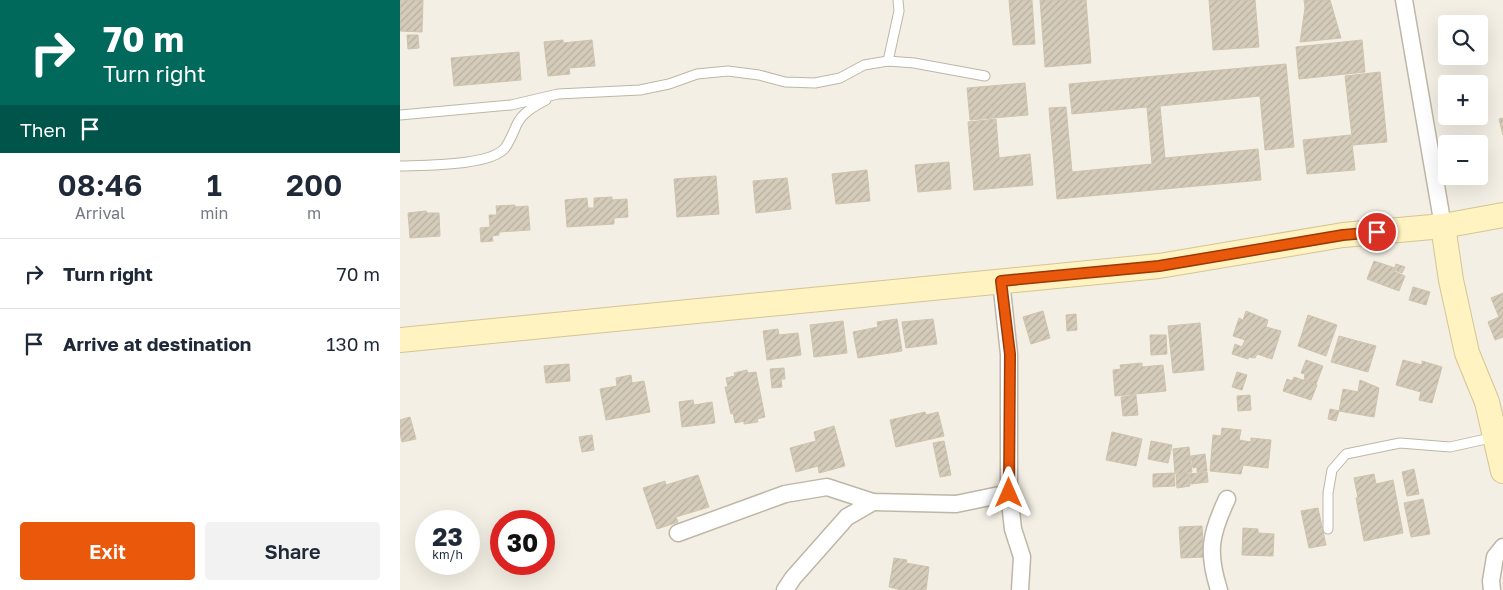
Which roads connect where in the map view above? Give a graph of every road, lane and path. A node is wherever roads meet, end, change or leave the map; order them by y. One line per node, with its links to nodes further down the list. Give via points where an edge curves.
1 (898, 0): 3 (lane, via 899,11)
2 (1404, 0): 9 (street)
3 (888, 61): 4 (lane); 5 (lane, via 864,65 840,78 815,83 785,82 728,71 697,74 640,90)
4 (985, 76)
5 (558, 94): 6 (lane, via 511,105); 7 (lane, via 530,109 518,122 503,150 488,159)
6 (400, 115)
7 (400, 166)
8 (1503, 215): 9 (street)
9 (1443, 226): 10 (street, via 1343,235 1159,266); 12 (street, via 1466,353)
10 (1001, 281): 11 (street); 14 (street, via 1010,354)
11 (400, 340)
12 (1499, 438): 13 (street); 17 (lane, via 1450,447 1400,443 1346,454 1332,470)
13 (1503, 471)
14 (1009, 493): 16 (street, via 956,504); 21 (street, via 1013,529 1022,557)
15 (1227, 499): 22 (street, via 1210,545)
16 (873, 502): 18 (street, via 827,488 785,494); 20 (street, via 848,517)
17 (1328, 529)
18 (678, 533)
19 (1503, 547): 23 (street, via 1495,557)
20 (785, 590)
21 (1020, 590)
22 (1219, 590)
23 (1492, 590)

